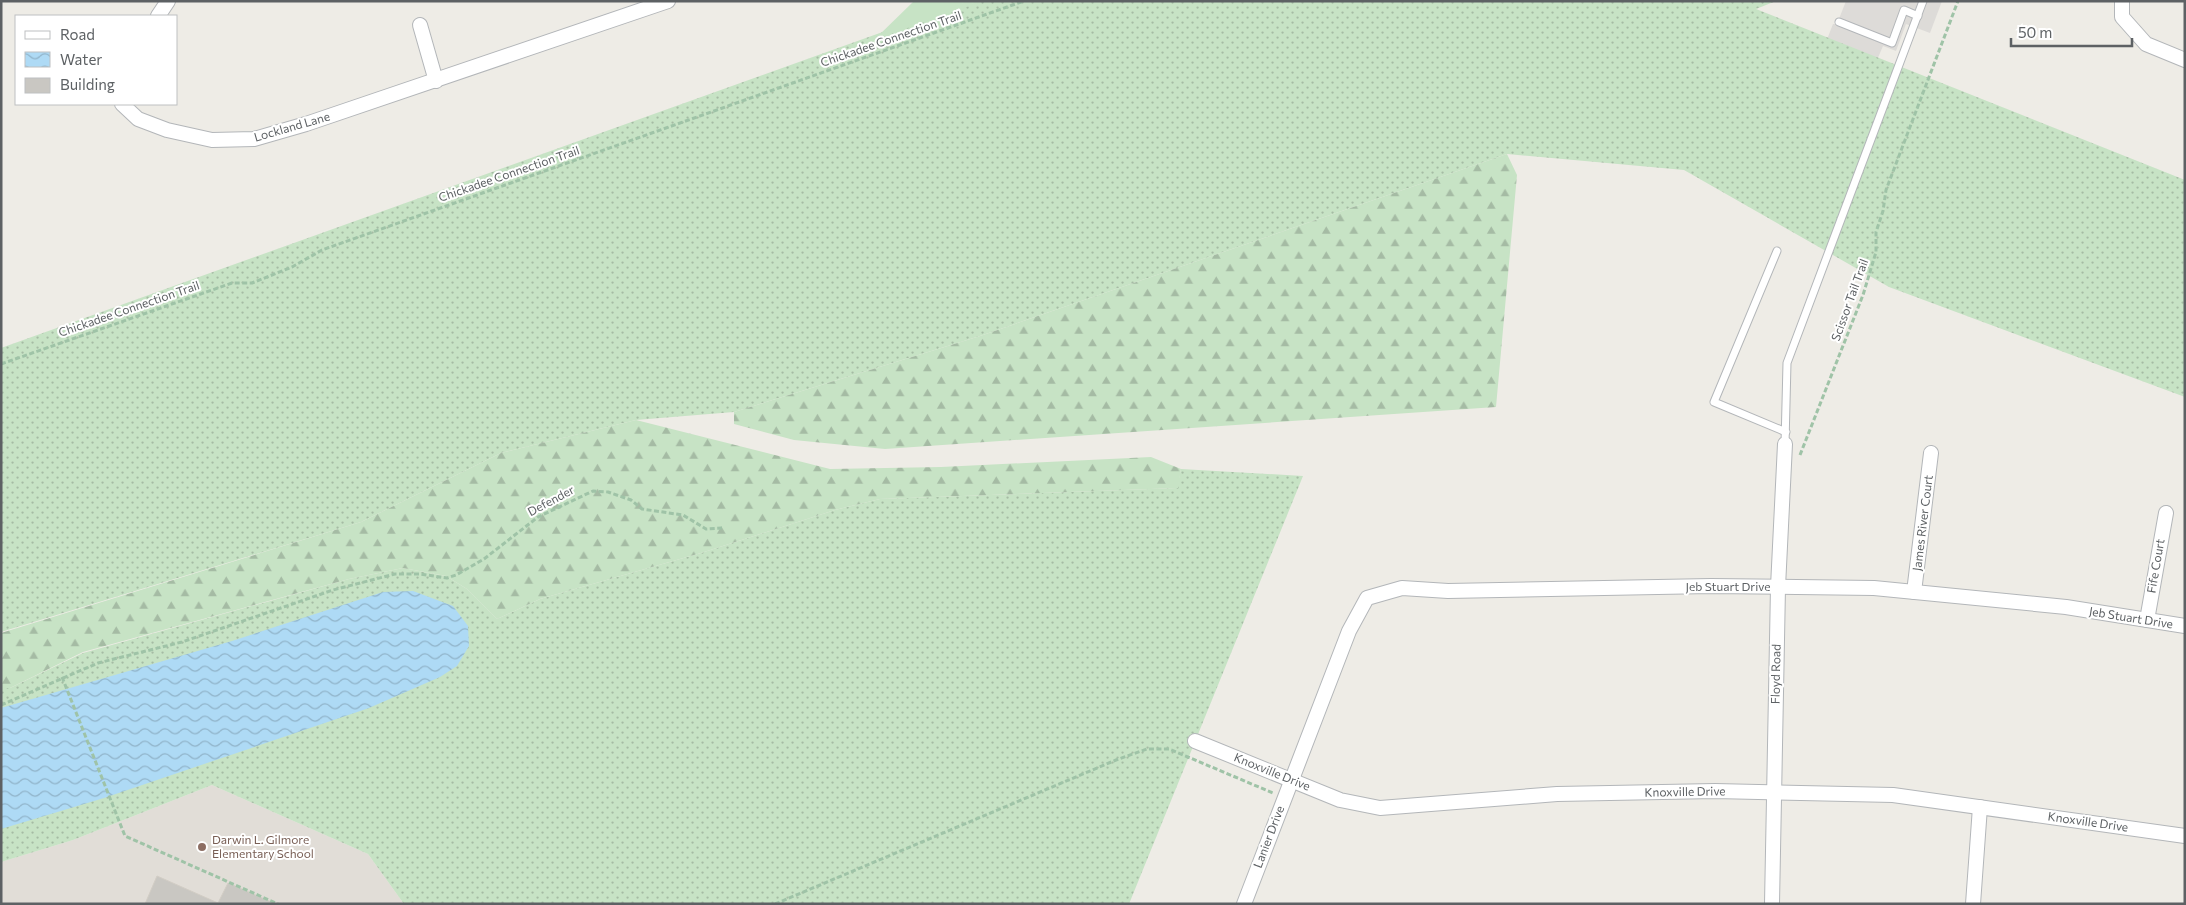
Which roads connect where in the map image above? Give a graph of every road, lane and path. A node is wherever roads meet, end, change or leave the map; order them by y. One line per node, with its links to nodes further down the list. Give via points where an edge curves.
1 (168, 1): 8 (street)
2 (668, 1): 7 (street, Lockland Lane)
3 (1024, 1): 16 (path, Chickadee Connection Trail, via 322,250 292,267 252,283 232,283)
4 (1923, 1): 9 (lane)
5 (1958, 1): 19 (path, Scissor Tail Trail, via 1886,190 1876,232 1876,252 1863,295)
6 (2122, 1): 12 (street, via 2122,17 2146,44)
7 (646, 5): 13 (street, Lockland Lane)
8 (159, 15)
9 (1918, 16): 10 (lane, via 1904,10 1892,43); 17 (lane, via 1787,362)
10 (1839, 22)
11 (420, 25): 13 (street)
12 (2185, 60)
13 (436, 81): 14 (street, Lockland Lane, via 254,139 212,140 167,130 138,119)
14 (123, 105)
15 (1777, 251): 17 (lane, via 1714,402)
16 (1, 364)
17 (1785, 438): 22 (street, Floyd Road)
18 (1931, 453): 23 (street, James River Court)
19 (1798, 459)
20 (2166, 513): 24 (street, Fife Court)
21 (722, 528): 26 (path, Defender, via 706,529 683,515 642,510 631,500 593,491 538,517 484,560 456,575 447,578 395,574 378,578 333,590 182,642 98,663)
22 (1778, 587): 23 (street, Jeb Stuart Drive, via 1874,588); 27 (street, Jeb Stuart Drive, via 1448,592 1402,588 1367,598 1349,631); 31 (street, Floyd Road)
23 (1914, 592): 24 (street, Jeb Stuart Drive, via 2066,607)
24 (2147, 620): 25 (street, Jeb Stuart Drive)
25 (2185, 626)
26 (63, 676): 28 (path); 35 (path, via 125,836)
27 (1328, 687): 30 (street, Lanier Drive)
28 (1, 705)
29 (1195, 741): 30 (street, Knoxville Drive)
30 (1291, 780): 31 (street, Knoxville Drive, via 1340,800 1380,808 1558,794 1715,790); 32 (street, Lanier Drive)
31 (1774, 792): 33 (street, Knoxville Drive, via 1893,795); 38 (street, Floyd Road)
32 (1285, 797): 36 (path, via 1169,750 1147,749); 37 (street, Lanier Drive)
33 (1980, 807): 34 (street, Knoxville Drive); 39 (street)
34 (2185, 836)
35 (278, 904)
36 (775, 904)
37 (1244, 904)
38 (1772, 904)
39 (1973, 904)

